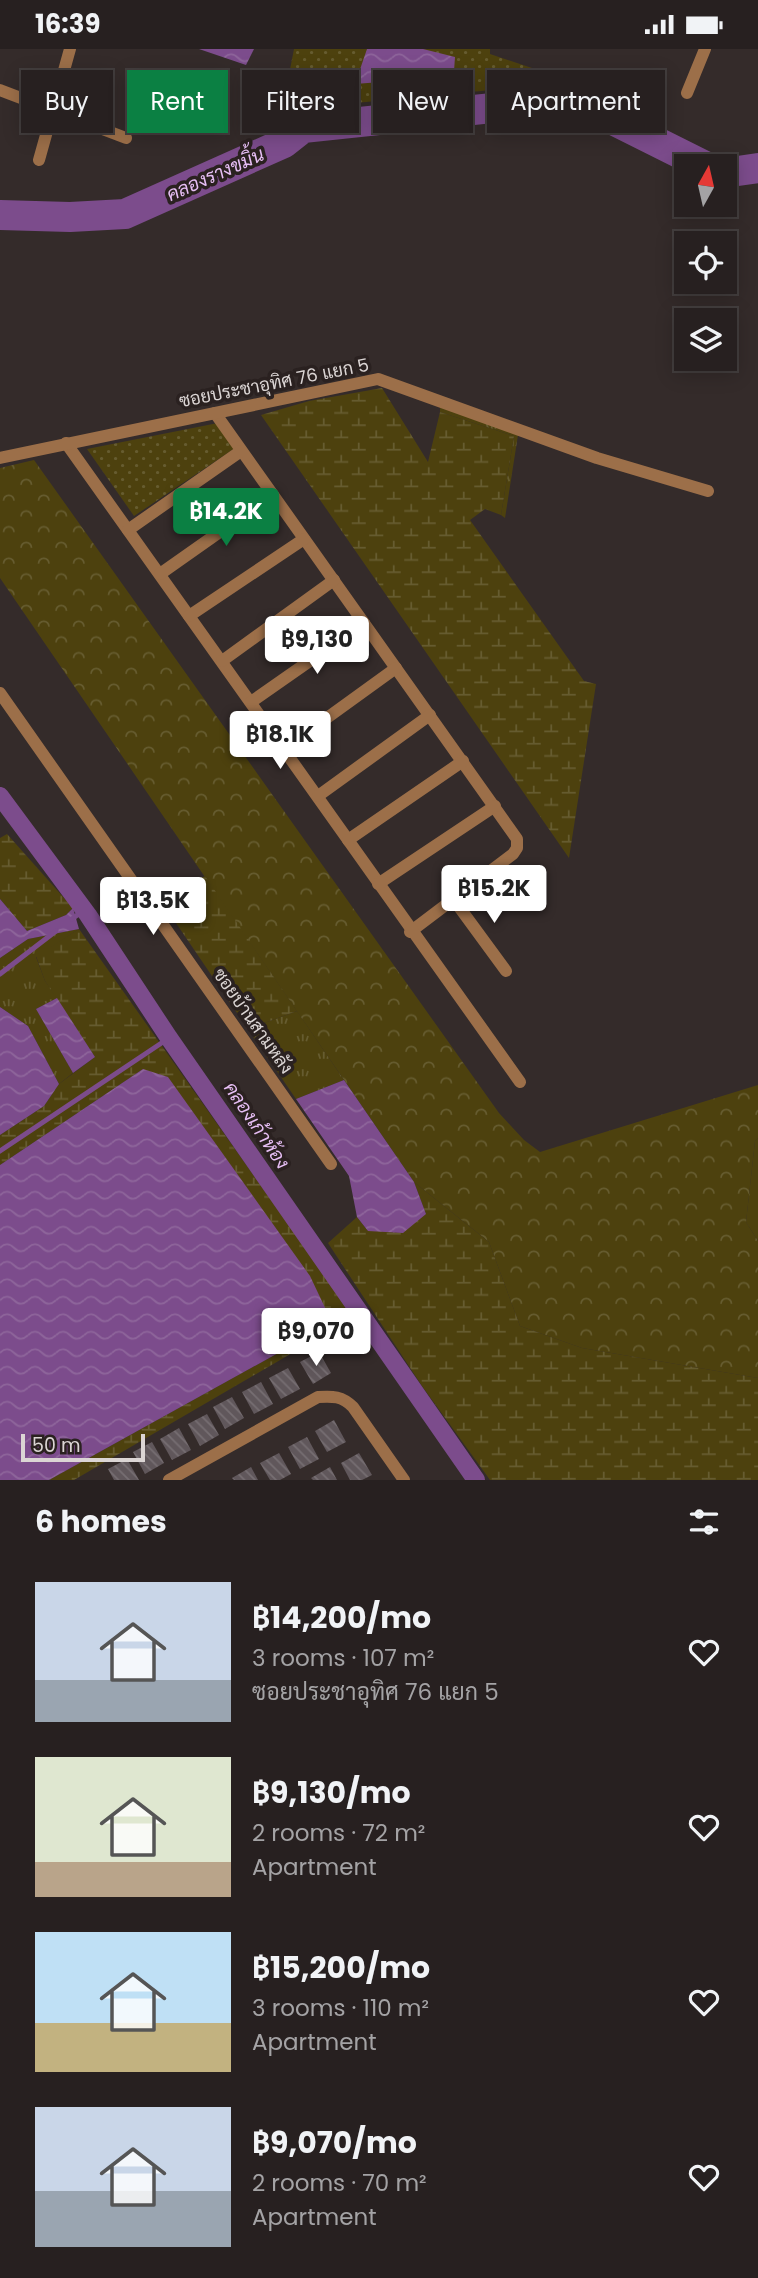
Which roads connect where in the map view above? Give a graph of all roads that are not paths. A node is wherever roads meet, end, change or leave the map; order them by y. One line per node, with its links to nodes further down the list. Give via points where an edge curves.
1 (70, 49): 3 (street)
2 (705, 49): 5 (street)
3 (64, 70)
4 (0, 90): 6 (street)
5 (687, 93)
6 (21, 97)
7 (46, 133): 10 (street)
8 (113, 133): 9 (street)
9 (126, 138)
10 (39, 160)
11 (215, 413): 12 (street, ซอยประชาอุทิศ 76 แยก 5); 13 (street); 15 (street, ซอยประชาอุทิศ 76 แยก 5, via 378,379 597,458)
12 (66, 443): 14 (street, ซอยประชาอุทิศ 76 แยก 5); 17 (street)
13 (241, 451): 16 (street); 17 (street)
14 (0, 458)
15 (708, 491)
16 (272, 495): 18 (street); 19 (street)
17 (128, 530): 19 (street)
18 (304, 539): 20 (street); 21 (street)
19 (160, 574): 21 (street)
20 (334, 580): 22 (street); 23 (street)
21 (190, 616): 23 (street)
22 (364, 623): 24 (street); 26 (street)
23 (222, 661): 26 (street)
24 (396, 668): 27 (street); 28 (street)
25 (0, 693): 38 (street, ซอยบ้านสามหลัง)
26 (251, 702): 28 (street)
27 (430, 715): 29 (street); 30 (street)
28 (284, 749): 30 (street)
29 (463, 761): 31 (street); 32 (street)
30 (318, 796): 32 (street)
31 (495, 806): 33 (street); 34 (street, via 517,839 517,848)
32 (348, 840): 33 (street)
33 (378, 884): 35 (street)
34 (454, 900): 35 (street); 36 (street)
35 (410, 932): 37 (street)
36 (506, 971)
37 (520, 1082)
38 (331, 1164)
39 (399, 1478): 40 (street, via 353,1407 344,1398 332,1396 318,1397)
40 (169, 1480)

